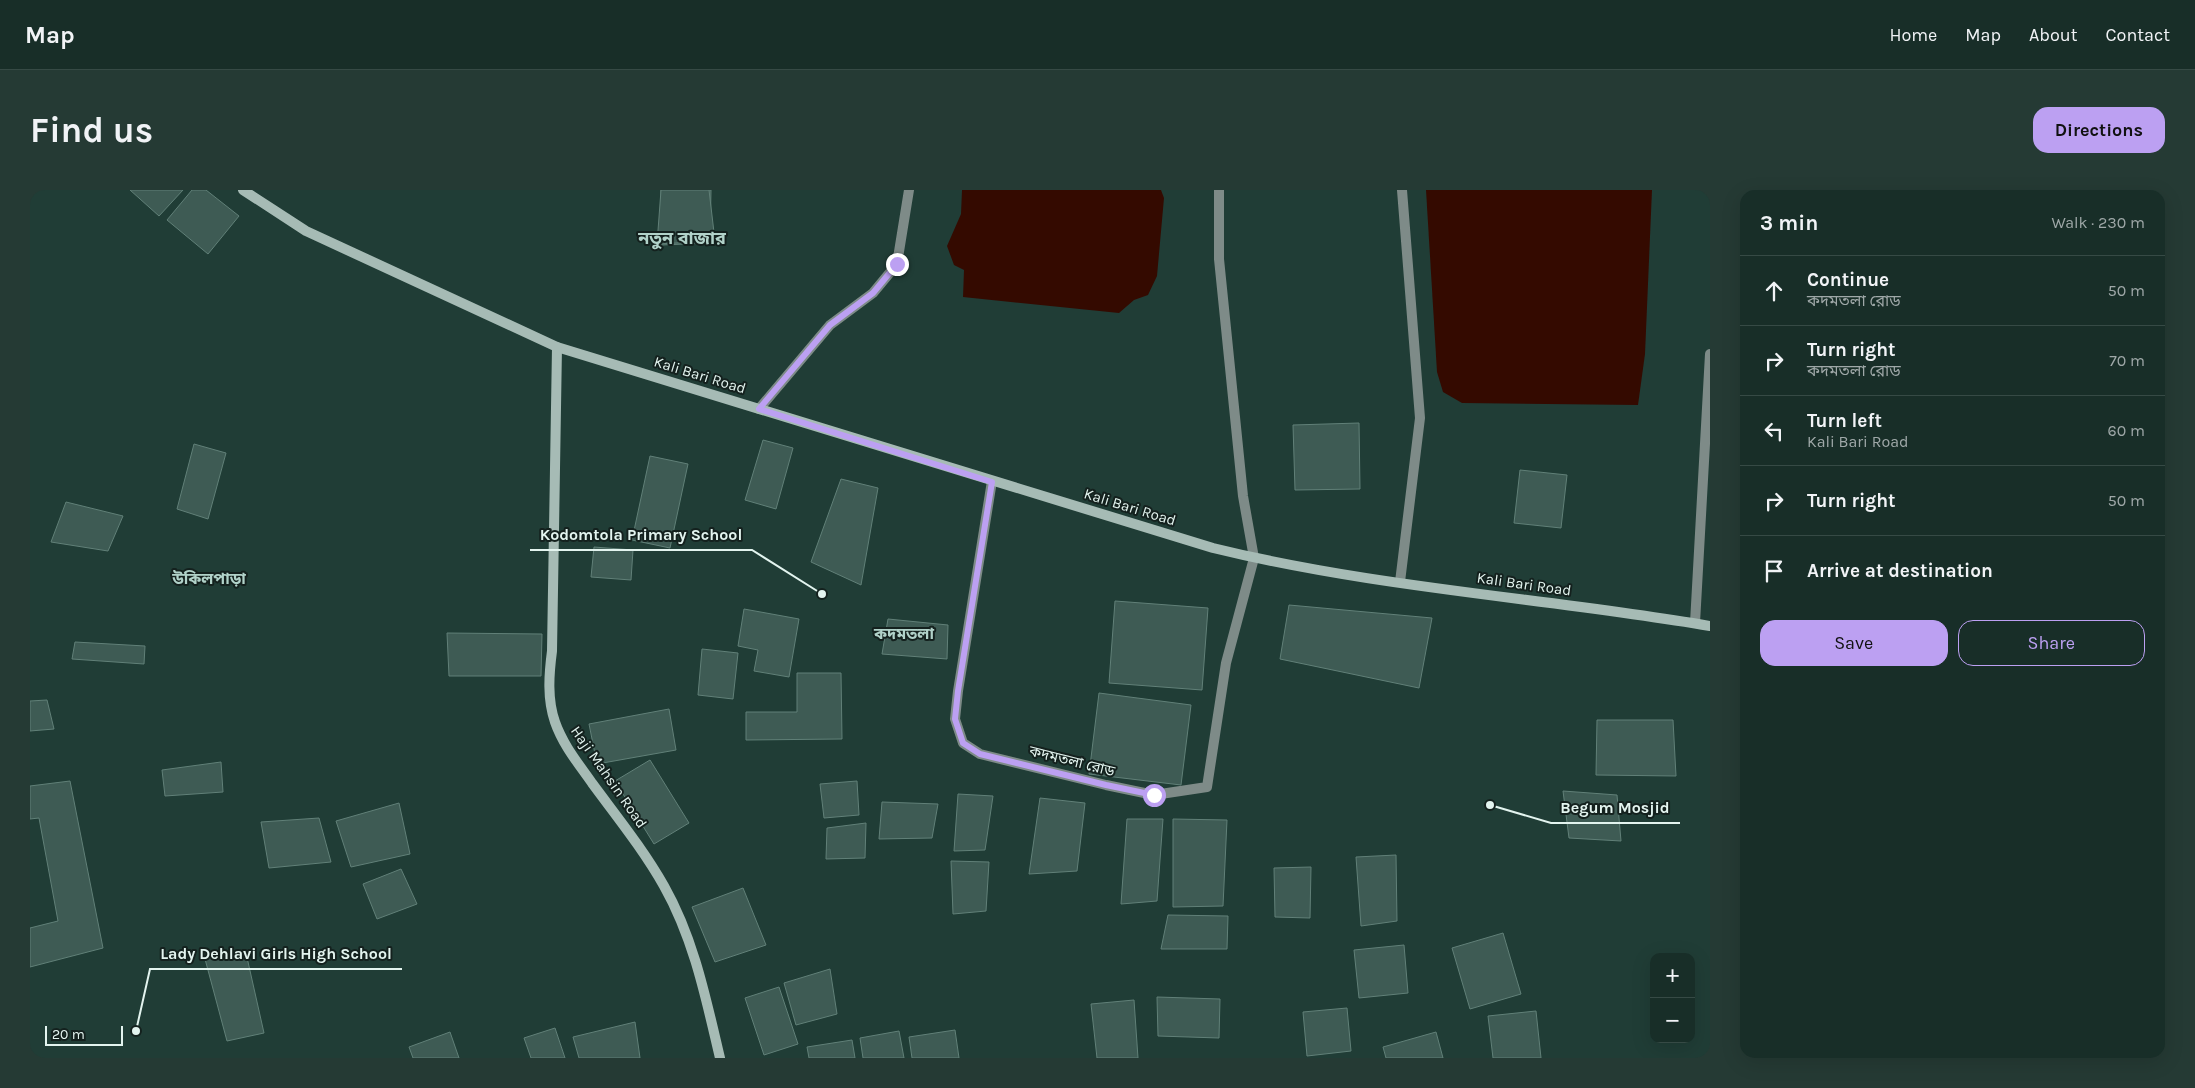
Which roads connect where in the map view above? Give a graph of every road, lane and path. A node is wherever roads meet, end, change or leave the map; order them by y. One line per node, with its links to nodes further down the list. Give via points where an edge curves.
1 (243, 190): 5 (main road, Kali Bari Road, via 306,231)
2 (910, 190): 7 (street, via 897,264 873,293 830,325)
3 (1219, 190): 9 (street, via 1219,259 1243,496)
4 (1402, 190): 10 (street, via 1420,418)
5 (557, 347): 7 (main road, Kali Bari Road); 13 (main road, Haji Mahsin Road, via 549,691 554,721 565,745 665,887 688,937 704,987)
6 (1710, 354): 11 (street)
7 (759, 409): 8 (main road, Kali Bari Road)
8 (992, 482): 9 (main road, Kali Bari Road); 9 (street, কদমতলা রোড, via 955,719 963,743 980,754 1154,795 1207,787 1226,663)
9 (1254, 558): 10 (main road, Kali Bari Road)
10 (1400, 582): 11 (main road, Kali Bari Road)
11 (1695, 623): 12 (main road, Kali Bari Road)
12 (1710, 626)
13 (720, 1058)

